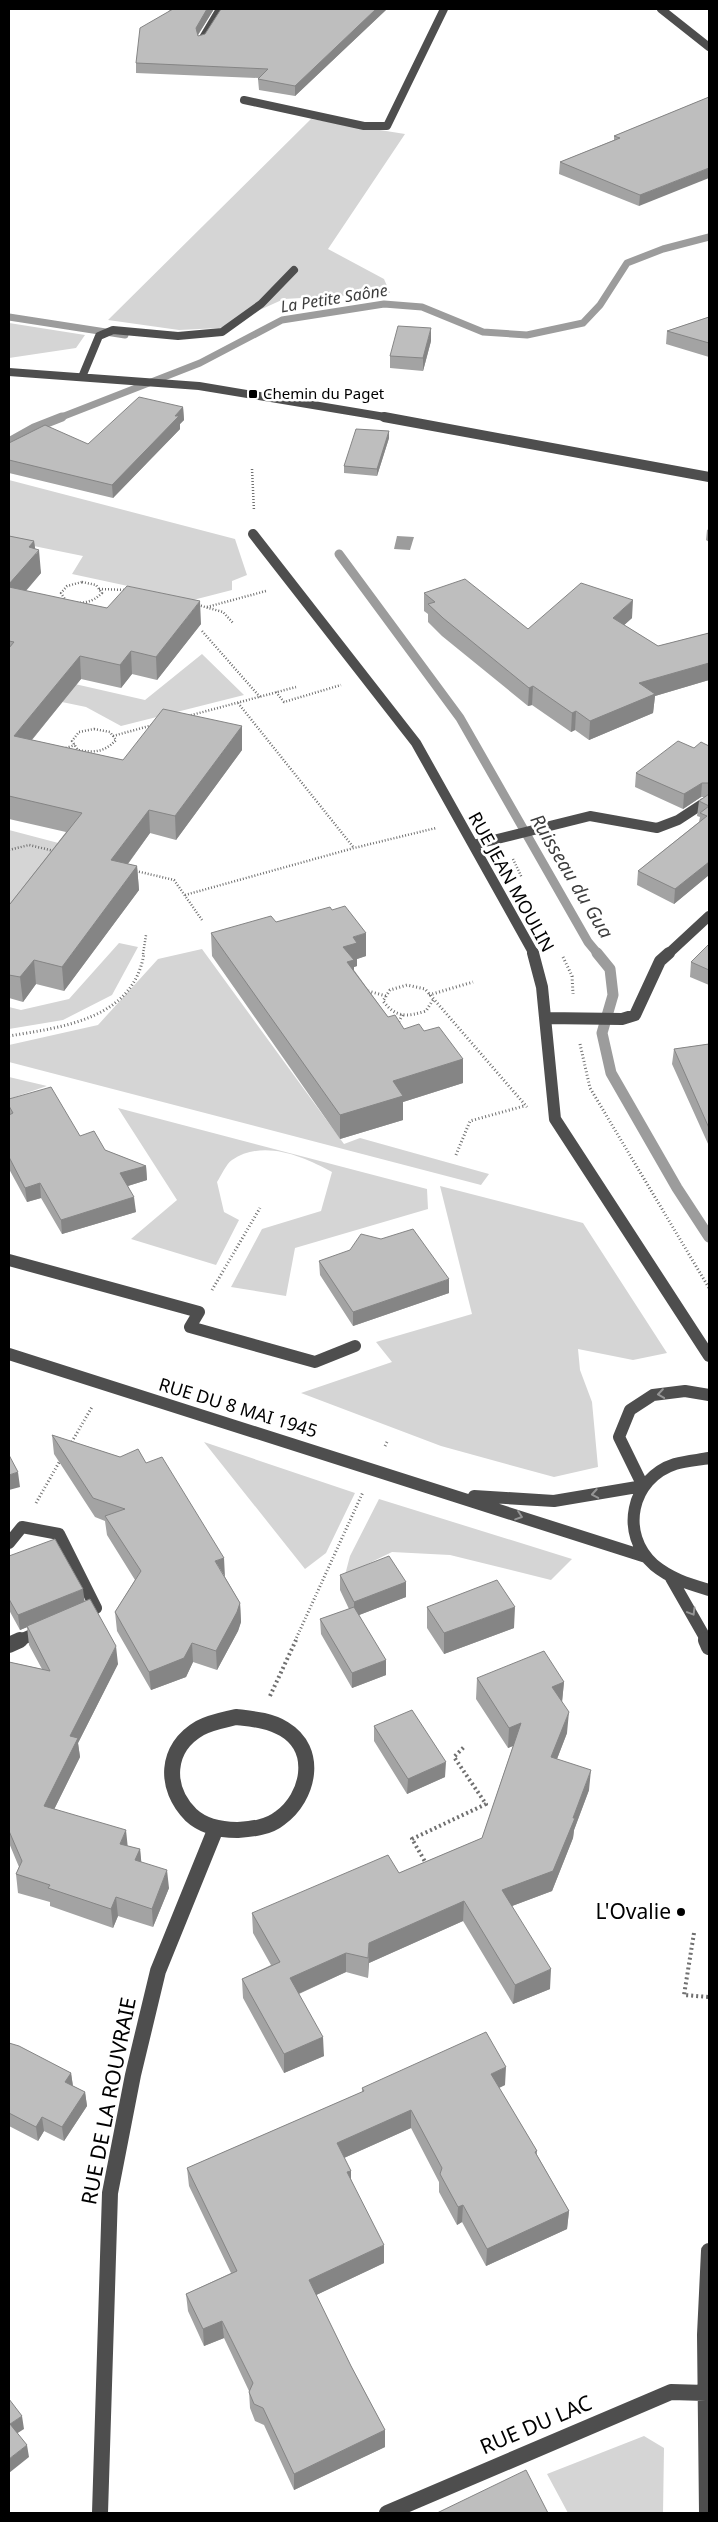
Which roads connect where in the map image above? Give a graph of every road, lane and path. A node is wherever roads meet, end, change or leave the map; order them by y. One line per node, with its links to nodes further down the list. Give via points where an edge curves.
1 (220, 9): 4 (street)
2 (444, 9): 6 (street, via 386,126 364,126)
3 (661, 9): 5 (street)
4 (201, 41)
5 (709, 46)
6 (244, 100)
7 (294, 270): 9 (street, via 261,304 222,332 178,336 113,330 100,336)
8 (9, 372): 9 (street)
9 (82, 377): 11 (street, via 162,383 308,403)
10 (252, 469): 12 (path)
11 (709, 477)
12 (253, 534): 13 (street, RUE JEAN MOULIN)
13 (291, 584): 19 (path); 22 (street, RUE JEAN MOULIN)
14 (100, 589): 15 (path); 16 (path, via 82,582 67,586 61,594); 16 (path, via 102,593 95,601 80,604 66,601)
15 (131, 591)
16 (63, 597): 17 (path)
17 (54, 599)
18 (196, 605): 19 (path)
19 (206, 607): 20 (path, via 223,612)
20 (233, 623)
21 (202, 631): 25 (path)
22 (365, 678): 24 (path, via 284,702); 33 (street, RUE JEAN MOULIN, via 416,743)
23 (296, 687): 24 (path)
24 (276, 692): 25 (path)
25 (260, 697): 26 (path)
26 (238, 702): 27 (path); 36 (path)
27 (180, 718)
28 (161, 723): 29 (path)
29 (113, 736): 30 (path, via 110,732 94,728 79,732 72,741); 30 (path, via 116,740 109,749 93,753 78,750)
30 (75, 745): 31 (path)
31 (58, 750)
32 (704, 803): 34 (street, via 678,820 657,828 590,816)
33 (459, 823): 35 (street, RUE JEAN MOULIN); 36 (path)
34 (505, 837): 35 (street); 40 (path)
35 (473, 845): 52 (street, RUE JEAN MOULIN, via 536,958)
36 (354, 848): 41 (path)
37 (9, 850): 38 (path, via 29,845)
38 (58, 852)
39 (136, 871): 41 (path, via 174,880)
40 (523, 880)
41 (185, 895): 43 (path)
42 (709, 916): 53 (street, via 660,961 635,1015 622,1019)
43 (202, 920)
44 (146, 935): 55 (path, via 141,966 130,989 115,1004 92,1019 61,1028)
45 (561, 954): 53 (path, via 572,976)
46 (474, 982): 48 (path)
47 (360, 989): 49 (path)
48 (429, 995): 49 (path, via 424,989 407,985 390,990); 50 (path)
49 (386, 996): 51 (path, via 383,1001 391,1012)
50 (433, 1000): 51 (path, via 426,1011 409,1016); 56 (path, via 526,1106 470,1121)
51 (403, 1014): 54 (path)
52 (545, 1018): 53 (street); 63 (street, RUE JEAN MOULIN, via 555,1119)
53 (574, 1018): 59 (path, via 590,1088)
54 (395, 1028)
55 (9, 1036)
56 (456, 1155)
57 (260, 1208): 60 (path)
58 (9, 1260): 60 (street)
59 (709, 1288)
60 (199, 1312): 61 (street, via 190,1328 315,1362)
61 (355, 1346)
62 (9, 1354): 64 (street, RUE DU 8 MAI 1945)
63 (709, 1356)
64 (104, 1386): 69 (street, RUE DU 8 MAI 1945); 70 (path)
65 (709, 1395): 67 (street, one-way to 67, via 685,1391 653,1395 630,1410 619,1437)
66 (709, 1458): 67 (street, via 681,1462 662,1470)
67 (643, 1486): 69 (street, RUE DU 8 MAI 1945, one-way to 69, via 554,1501); 72 (street, via 634,1502 631,1520 636,1540)
68 (364, 1489): 79 (path)
69 (456, 1495): 72 (street, RUE DU 8 MAI 1945, one-way to 72)
70 (22, 1528): 71 (street); 75 (street, via 59,1534 96,1608)
71 (9, 1544)
72 (646, 1557): 73 (street)
73 (671, 1578): 74 (street); 78 (street, one-way to 78)
74 (709, 1590)
75 (70, 1619)
76 (52, 1626): 77 (street)
77 (9, 1645)
78 (709, 1647)
79 (259, 1719): 81 (street, via 236,1717 213,1722 179,1748 171,1766 172,1786 179,1804 195,1819); 81 (street, via 276,1725 301,1747 308,1765 307,1784 299,1803 283,1817 262,1828 239,1831)
80 (465, 1746): 82 (path, via 454,1757 486,1804 412,1839)
81 (216, 1828): 87 (street, RUE DE LA ROUVRAIE, via 158,1971 110,2193)
82 (432, 1873)
83 (694, 1933): 84 (path, via 684,1995)
84 (709, 1997)
85 (709, 2251): 86 (street)
86 (706, 2393): 88 (street, RUE DU LAC, via 671,2392); 89 (street)
87 (100, 2513)
88 (387, 2513)
89 (707, 2513)

